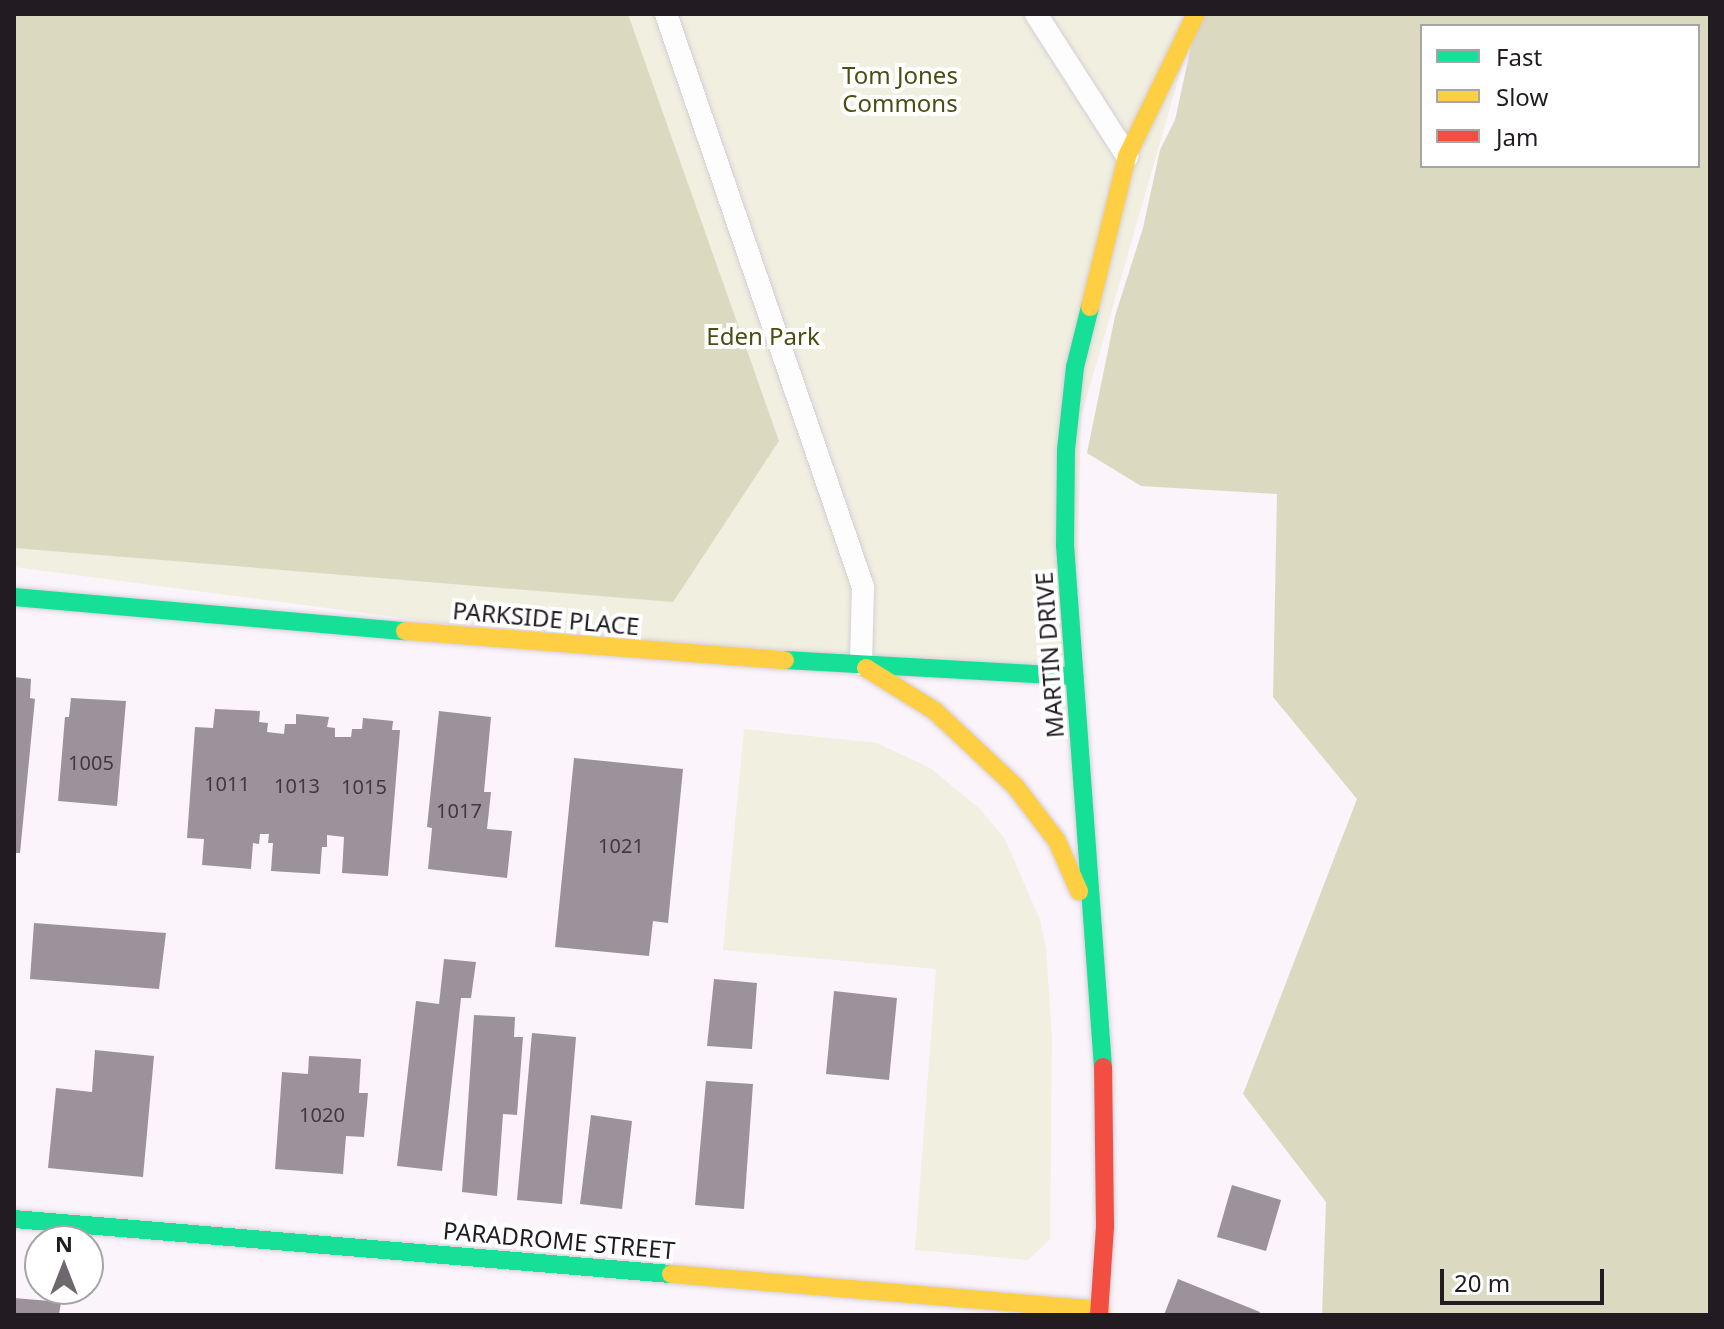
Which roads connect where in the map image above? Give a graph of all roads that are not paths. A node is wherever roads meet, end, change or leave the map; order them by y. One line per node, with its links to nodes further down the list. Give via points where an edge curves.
1 (666, 14): 6 (lane, via 863,587)
2 (1036, 14): 4 (lane)
3 (1196, 14): 4 (street, MARTIN DRIVE)
4 (1127, 156): 7 (street, MARTIN DRIVE, via 1075,367 1066,450 1065,545)
5 (14, 597): 6 (street, PARKSIDE PLACE, via 619,649)
6 (861, 664): 7 (street, PARKSIDE PLACE); 8 (street, via 935,711 1015,786 1057,841)
7 (1075, 676): 8 (street, MARTIN DRIVE)
8 (1091, 919): 10 (street, MARTIN DRIVE, via 1105,1142)
9 (14, 1219): 10 (street, PARADROME STREET)
10 (1100, 1312)

